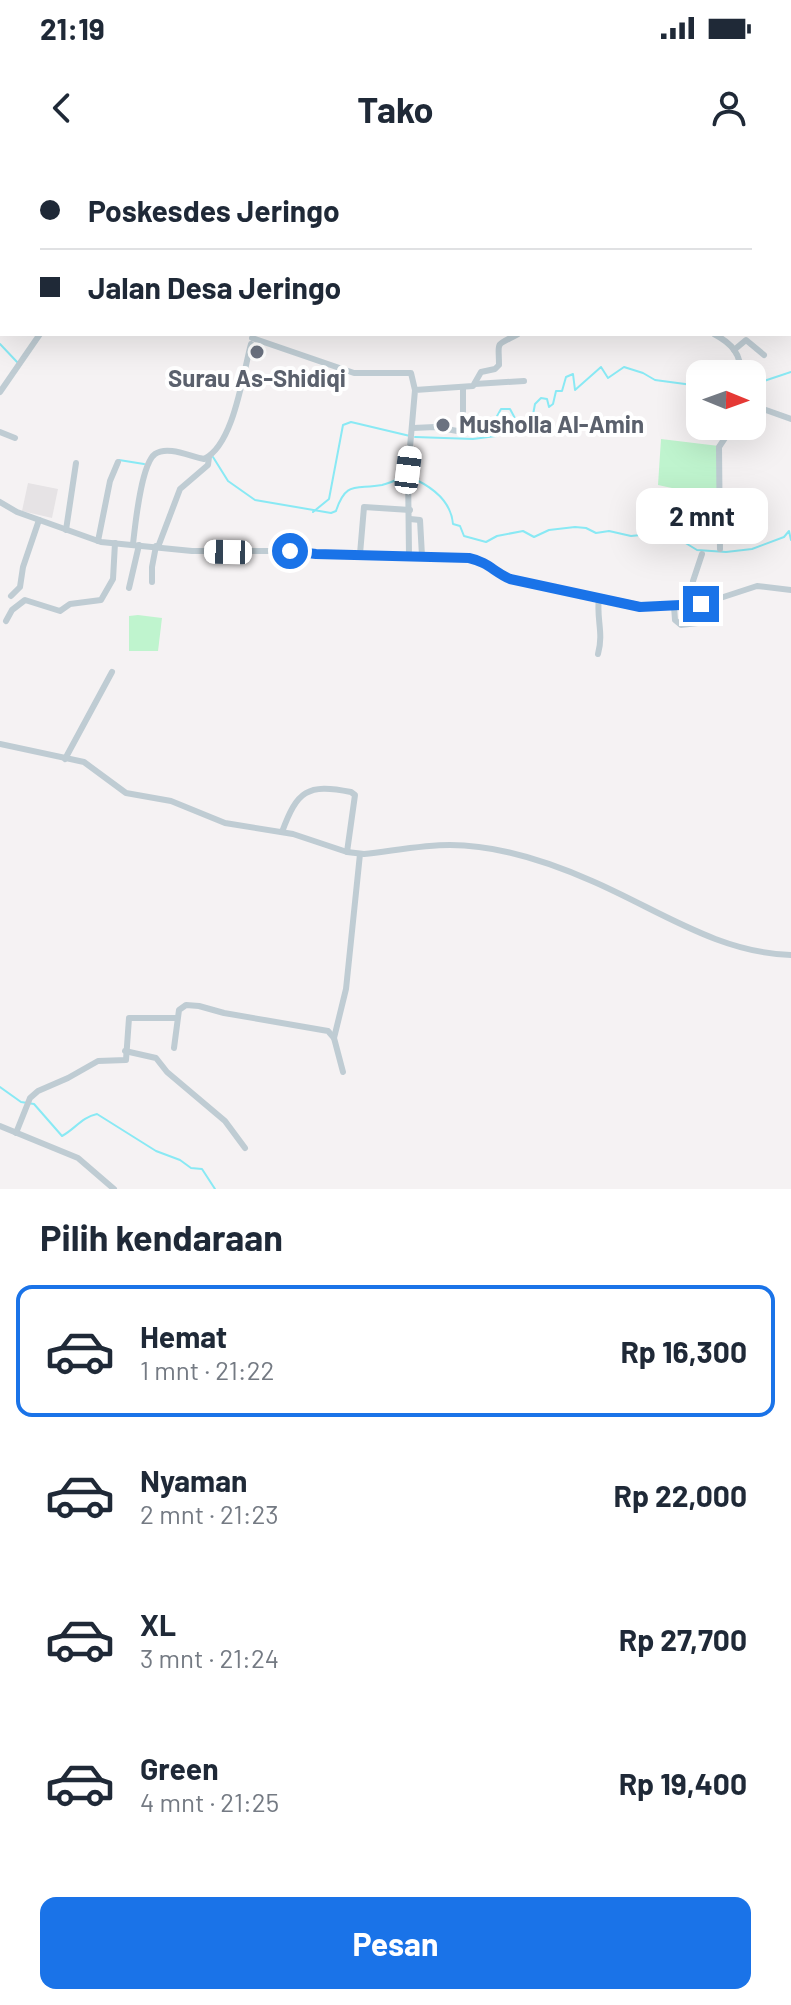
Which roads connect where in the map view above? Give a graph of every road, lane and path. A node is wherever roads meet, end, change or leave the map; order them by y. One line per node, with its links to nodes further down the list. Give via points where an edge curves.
1 (39, 336): 11 (street)
2 (514, 336): 8 (street, via 499,344 499,365 481,372)
3 (716, 336): 4 (street)
4 (734, 350): 5 (street, via 746,340); 6 (street)
5 (764, 355)
6 (741, 360)
7 (524, 381): 8 (street)
8 (475, 384): 9 (street)
9 (463, 388): 10 (street); 14 (street, via 463,432)
10 (415, 390): 14 (street); 18 (street, via 411,373 354,373 252,341 232,418)
11 (0, 392)
12 (766, 410): 13 (street)
13 (791, 419)
14 (413, 428): 22 (street)
15 (0, 432): 16 (street)
16 (15, 438)
17 (724, 440): 30 (street, via 719,447)
18 (209, 457): 28 (street, via 169,452 153,456 142,483); 29 (street, via 202,472 180,489)
19 (118, 462): 26 (street)
20 (76, 463): 25 (street)
21 (0, 502): 24 (street)
22 (410, 510): 23 (street); 31 (street, via 364,507)
23 (410, 519): 33 (street); 34 (street, via 420,520)
24 (39, 520): 25 (street); 38 (street, via 20,587)
25 (66, 530): 26 (street)
26 (98, 541): 27 (street)
27 (115, 543): 28 (street); 43 (street, via 113,579 101,600 70,604 60,611 23,600)
28 (136, 545): 29 (street); 36 (street)
29 (157, 546): 31 (street); 35 (street)
30 (720, 549)
31 (360, 554): 33 (street)
32 (702, 554): 41 (street)
33 (409, 555): 34 (street)
34 (422, 556): 39 (street, via 476,560 510,579)
35 (152, 582)
36 (129, 588)
37 (791, 590): 40 (street, via 754,586)
38 (11, 596)
39 (599, 597): 42 (street, via 640,607); 44 (street, via 603,638)
40 (705, 603): 41 (street); 42 (street, via 706,622 681,625)
41 (691, 605): 42 (street)
42 (674, 606)
43 (6, 621)
44 (598, 654)
45 (112, 672): 47 (street)
46 (0, 744): 47 (street)
47 (65, 759): 48 (street, via 84,762 126,793 171,801 225,823)
48 (282, 832): 49 (street); 49 (street, via 304,793 351,792 355,795)
49 (347, 852): 50 (street)
50 (360, 854): 51 (street, via 454,845 518,857 594,882 727,944); 53 (street, via 347,977)
51 (791, 955)
52 (177, 1018): 53 (street, via 181,1008 193,1006 326,1030); 54 (street); 55 (street, via 129,1018)
53 (334, 1038): 56 (street)
54 (174, 1048)
55 (125, 1051): 58 (street, via 124,1061 98,1061 41,1089 29,1102); 59 (street, via 156,1058 225,1121)
56 (343, 1072)
57 (0, 1126): 58 (street)
58 (16, 1133): 60 (street, via 78,1158)
59 (245, 1148)
60 (114, 1189)

